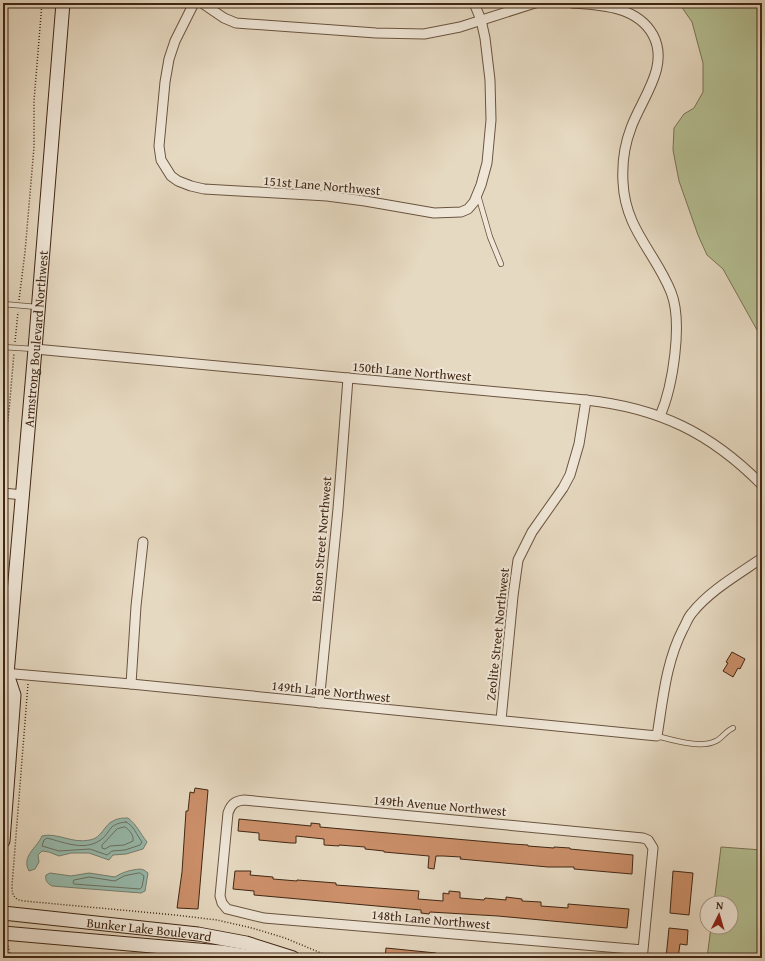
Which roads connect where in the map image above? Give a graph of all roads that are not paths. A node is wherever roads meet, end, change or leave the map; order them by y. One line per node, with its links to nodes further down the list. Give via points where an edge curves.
1 (64, 3): 11 (main road, Armstrong Boulevard Northwest)
2 (194, 3): 8 (street, 151st Lane Northwest, via 169,59 159,134 161,160 171,176 178,181 204,189 327,196 434,213 461,212 474,202)
3 (202, 3): 7 (street, via 236,23 376,33 424,34)
4 (474, 3): 7 (street, 151st Lane Northwest)
5 (535, 3): 7 (street)
6 (572, 3): 16 (street, via 620,9 646,26 656,44 658,65 655,76 630,130 622,165 627,210 667,285 677,318 674,356 666,400)
7 (481, 20): 8 (street, 151st Lane Northwest, via 490,80 491,120 487,163)
8 (478, 193): 9 (lane)
9 (500, 264)
10 (3, 304): 11 (lane)
11 (38, 307): 13 (main road, Armstrong Boulevard Northwest)
12 (3, 347): 13 (lane)
13 (35, 349): 14 (street, 150th Lane Northwest); 19 (main road, Armstrong Boulevard Northwest)
14 (348, 378): 15 (street, 150th Lane Northwest); 24 (street, Bison Street Northwest)
15 (586, 400): 16 (street, 150th Lane Northwest, via 633,408); 25 (street, Zeolite Street Northwest, via 579,444 570,475 532,532 518,560 512,596)
16 (660, 416): 17 (street, 150th Lane Northwest, via 718,447 741,464)
17 (762, 485)
18 (3, 493): 19 (street)
19 (23, 494): 22 (main road, Armstrong Boulevard Northwest)
20 (142, 542): 23 (street)
21 (762, 558): 27 (street, via 732,578 691,613 671,658)
22 (4, 675): 23 (street, 149th Lane Northwest); 28 (main road, Armstrong Boulevard Northwest, via 14,695)
23 (131, 684): 24 (street, 149th Lane Northwest)
24 (320, 702): 25 (street, 149th Lane Northwest)
25 (501, 720): 27 (street, 149th Lane Northwest)
26 (733, 728): 27 (lane, via 708,744 688,743)
27 (657, 736)
28 (3, 841)
29 (222, 903): 32 (street, 148th Lane Northwest, via 227,909 264,918); 32 (street, 149th Avenue Northwest, via 220,896 228,813 230,806 244,800 638,836 648,840 653,848)
30 (3, 913): 34 (main road, Bunker Lake Boulevard, via 204,935 246,943)
31 (3, 933): 33 (main road, Bunker Lake Boulevard, via 221,952)
32 (642, 954)
33 (258, 958)
34 (293, 958)

